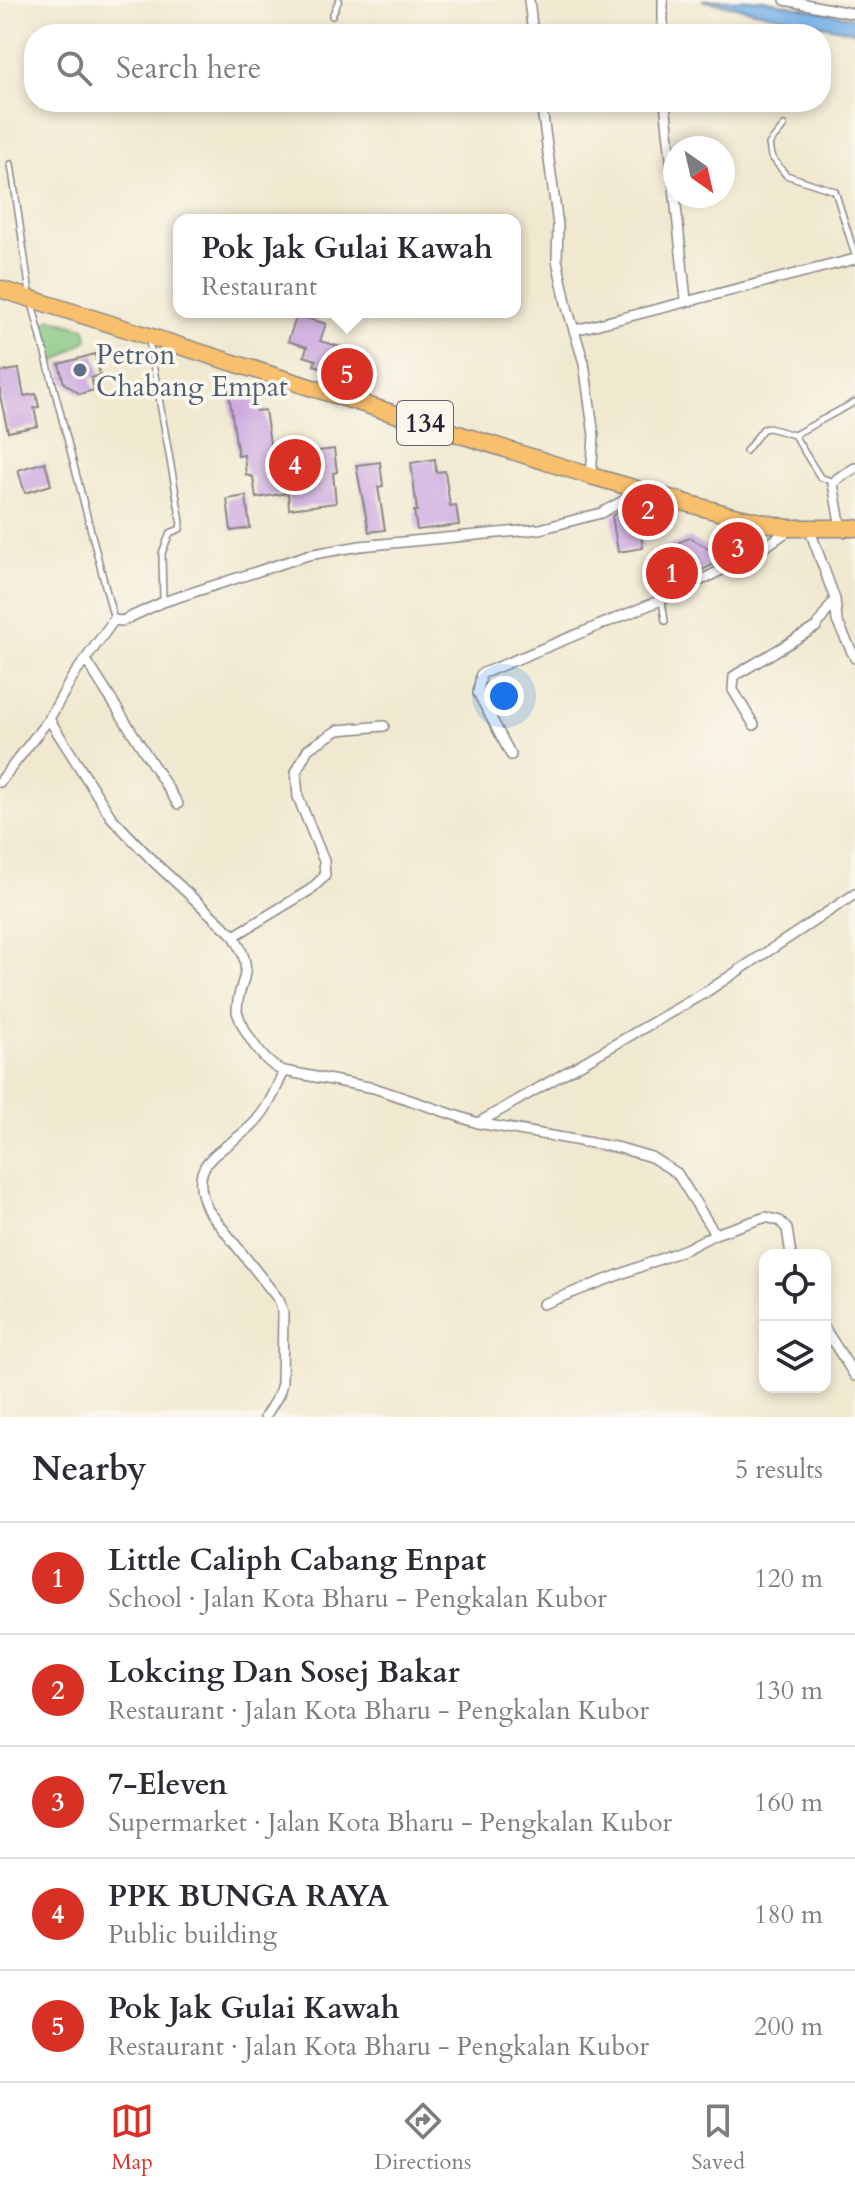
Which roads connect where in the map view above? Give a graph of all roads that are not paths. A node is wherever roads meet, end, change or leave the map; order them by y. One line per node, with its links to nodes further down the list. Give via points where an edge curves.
1 (339, 0): 6 (lane)
2 (529, 0): 7 (street)
3 (663, 0): 8 (street)
4 (785, 0): 5 (street)
5 (855, 14)
6 (332, 16)
7 (532, 24)
8 (663, 24)
9 (542, 112): 17 (street, via 558,225 557,260)
10 (666, 112): 16 (street)
11 (784, 126): 13 (lane, via 769,144 769,153 788,176 835,191)
12 (11, 164): 15 (lane)
13 (855, 257): 16 (street)
14 (0, 289): 15 (main road, 134)
15 (31, 300): 18 (main road, 134); 31 (lane)
16 (686, 300): 17 (street)
17 (575, 330): 23 (street, via 594,436)
18 (148, 336): 23 (main road, 134); 30 (lane, via 181,522 162,553)
19 (855, 402): 20 (lane)
20 (794, 435): 21 (lane, via 763,429); 24 (lane, via 820,477)
21 (746, 451)
22 (855, 468): 24 (street)
23 (591, 476): 25 (main road, 134)
24 (834, 482): 27 (street)
25 (644, 489): 26 (main road, 134, via 729,515); 30 (street, via 579,520 527,531 308,555)
26 (800, 528): 27 (main road, 134); 28 (street); 29 (street)
27 (848, 528)
28 (835, 599): 33 (street, via 837,621); 36 (street, via 816,627 734,676 733,690)
29 (661, 600): 32 (lane); 38 (street, via 481,674 478,693)
30 (163, 602): 31 (street)
31 (114, 620): 34 (street)
32 (665, 621)
33 (855, 658)
34 (86, 660): 35 (street); 40 (street)
35 (49, 719): 39 (street); 42 (street, via 116,823)
36 (754, 725)
37 (384, 726): 42 (street, via 338,730 308,749 296,772 298,797 325,876)
38 (511, 755)
39 (0, 782)
40 (178, 804)
41 (855, 894): 44 (street, via 706,992)
42 (234, 936): 43 (street, via 246,971 237,1003 239,1018 271,1065)
43 (284, 1071): 44 (street, via 374,1088); 50 (street, via 254,1124 205,1163 199,1179 208,1210 274,1291 283,1312 282,1383)
44 (478, 1123): 45 (street, via 659,1160 683,1180)
45 (715, 1234): 46 (street, via 773,1218 787,1229); 47 (street)
46 (790, 1249)
47 (543, 1304)
48 (831, 1338): 49 (street)
49 (855, 1376)
50 (265, 1417)

